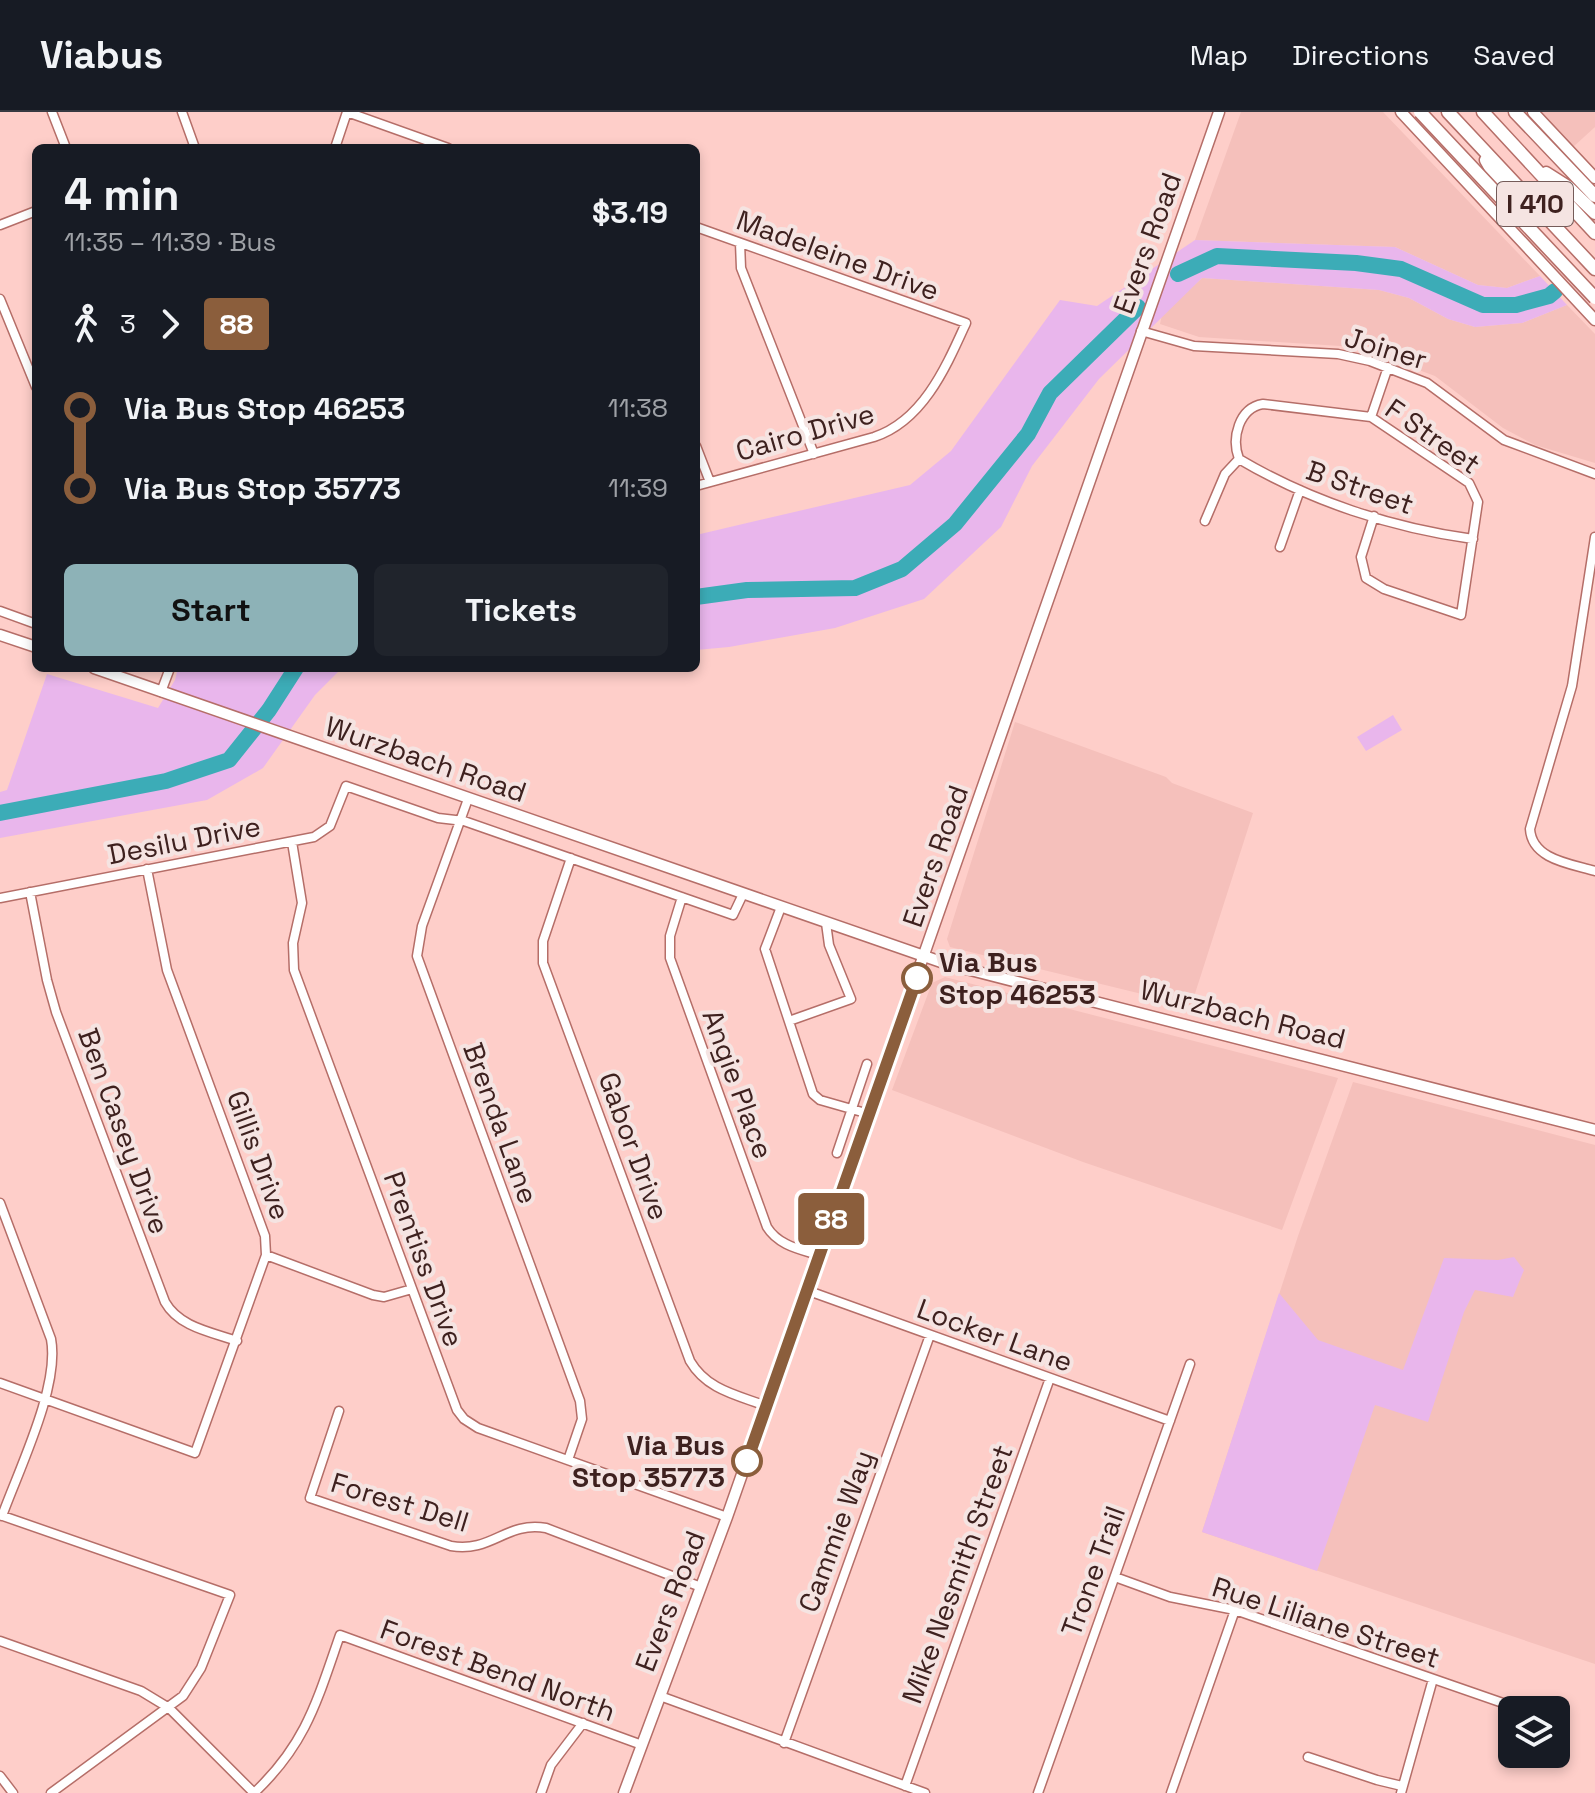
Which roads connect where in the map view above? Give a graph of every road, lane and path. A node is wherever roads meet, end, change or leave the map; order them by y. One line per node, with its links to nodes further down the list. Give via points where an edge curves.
1 (52, 112): 12 (street)
2 (182, 112): 13 (street)
3 (347, 112): 14 (street); 15 (street)
4 (1401, 112): 28 (main road)
5 (1420, 112): 27 (highway, bridge)
6 (1448, 112): 11 (highway, I 410)
7 (1483, 112): 16 (highway, I 410)
8 (1515, 112): 18 (highway)
9 (1533, 112): 17 (main road)
10 (1216, 113): 30 (main road, Evers Road)
11 (1474, 140): 25 (highway, I 410); 27 (highway, via 1499,183)
12 (64, 144)
13 (194, 144)
14 (336, 144)
15 (437, 144)
16 (1527, 160): 20 (highway); 23 (highway, I 410)
17 (1595, 178)
18 (1595, 196)
19 (32, 213): 21 (street)
20 (1595, 213)
21 (0, 225)
22 (700, 228): 24 (street, Madeleine Drive)
23 (1595, 233)
24 (740, 243): 29 (street, Madeleine Drive); 34 (street, via 741,268)
25 (1595, 269)
26 (0, 299): 32 (street)
27 (1595, 301)
28 (1595, 320)
29 (966, 323): 34 (street, Cairo Drive, via 919,408 907,420 884,434)
30 (1141, 331): 31 (street, Joiner, via 1194,346 1338,354); 66 (main road, Evers Road)
31 (1388, 367): 33 (street); 37 (street, Joiner, via 1441,391 1504,440)
32 (32, 377)
33 (1371, 417): 36 (street, F Street, via 1253,406 1242,418 1235,440); 44 (street, F Street, via 1469,483 1478,502)
34 (814, 454): 38 (street, Cairo Drive)
35 (700, 456): 38 (street)
36 (1239, 459): 40 (street, B Street); 42 (street, via 1225,474)
37 (1595, 474)
38 (710, 482): 39 (street, Cairo Drive)
39 (700, 485)
40 (1300, 490): 41 (street, B Street); 45 (street)
41 (1374, 516): 44 (street, B Street, via 1422,532); 44 (street, F Street, via 1361,557 1366,578 1461,615)
42 (1205, 521)
43 (1595, 537): 59 (street, via 1572,686 1530,829 1533,843 1547,856)
44 (1473, 539)
45 (1280, 547)
46 (0, 611): 47 (street)
47 (32, 623)
48 (0, 636): 49 (main road)
49 (32, 646)
50 (105, 672): 52 (main road, Wurzbach Road)
51 (166, 672): 52 (street)
52 (161, 692): 54 (main road, Wurzbach Road)
53 (346, 786): 55 (street, Wurzbach Road, via 438,818); 56 (street, Desilu Drive, via 330,826)
54 (468, 799): 55 (street, Brenda Lane); 61 (main road, Wurzbach Road)
55 (461, 820): 57 (street, Wurzbach Road); 87 (street, Brenda Lane, via 422,926 417,956 580,1401 582,1419)
56 (292, 842): 58 (street, Desilu Drive); 76 (street, Prentiss Drive, via 302,903 293,943 294,970)
57 (571, 858): 62 (street, Wurzbach Road); 84 (street, Gabor Drive, via 543,941 543,963 690,1361 707,1383)
58 (147, 869): 60 (street, Desilu Drive); 74 (street, Gillis Drive, via 167,970 265,1236)
59 (1595, 871)
60 (30, 892): 63 (street, Desilu Drive); 79 (street, Ben Casey Drive, via 56,1012 165,1302 186,1323)
61 (743, 894): 62 (street, Wurzbach Road, via 733,915); 64 (main road, Wurzbach Road)
62 (682, 897): 75 (street, Angie Place, via 670,936 670,958 767,1227 783,1243)
63 (0, 898)
64 (781, 907): 65 (main road, Wurzbach Road); 67 (street, via 765,949)
65 (826, 923): 66 (main road, Wurzbach Road); 67 (street, via 829,945 851,999)
66 (926, 956): 70 (main road, Evers Road); 71 (main road, Wurzbach Road)
67 (789, 1021): 69 (street, via 813,1094)
68 (867, 1064): 69 (street)
69 (852, 1108): 70 (street); 72 (street)
70 (869, 1114): 75 (main road, Evers Road)
71 (1595, 1130)
72 (837, 1153)
73 (1, 1209): 83 (street, via 51,1339 52,1373)
74 (266, 1255): 76 (street, via 373,1295); 79 (street, Gillis Drive)
75 (818, 1255): 77 (main road, Evers Road)
76 (412, 1289): 87 (street, Prentiss Drive, via 464,1419)
77 (806, 1290): 78 (street, Locker Lane); 84 (main road, Evers Road)
78 (930, 1335): 81 (street, Locker Lane); 99 (street, Cammie Way)
79 (237, 1341): 83 (street, Gillis Drive, via 195,1453)
80 (1190, 1364): 86 (street, Trone Trail)
81 (1050, 1378): 86 (street, Locker Lane); 103 (street, Mike Nesmith Street)
82 (0, 1383): 83 (street)
83 (45, 1399): 88 (street)
84 (766, 1406): 89 (main road, Evers Road)
85 (339, 1411): 91 (street, Forest Dell, via 310,1498 465,1548 485,1545 516,1528 546,1528)
86 (1170, 1421): 90 (street, Trone Trail)
87 (568, 1460): 89 (street, Prentiss Drive)
88 (1, 1516): 97 (street, via 230,1595 196,1678)
89 (727, 1517): 91 (main road, Evers Road)
90 (1115, 1577): 92 (street, Rue Liliane Street, via 1170,1597); 111 (street, Trone Trail)
91 (701, 1587): 95 (main road, Evers Road)
92 (1235, 1610): 94 (street, Rue Liliane Street); 112 (street)
93 (0, 1641): 97 (street, via 141,1691)
94 (1433, 1679): 96 (street, Rue Liliane Street); 104 (street)
95 (660, 1696): 99 (street); 100 (main road, Evers Road)
96 (1498, 1701)
97 (169, 1708): 106 (street); 107 (street)
98 (583, 1723): 100 (street, Forest Bend North); 107 (street, Forest Bend North, via 340,1635 301,1737); 108 (street, via 551,1765)
99 (784, 1743): 103 (street)
100 (642, 1745): 109 (main road, Evers Road)
101 (1308, 1757): 104 (street)
102 (0, 1776): 105 (street)
103 (905, 1786): 110 (street)
104 (1402, 1790)
105 (13, 1793)
106 (51, 1793)
107 (254, 1793)
108 (541, 1793)
109 (624, 1793)
110 (925, 1793)
111 (1038, 1793)
112 (1171, 1793)

